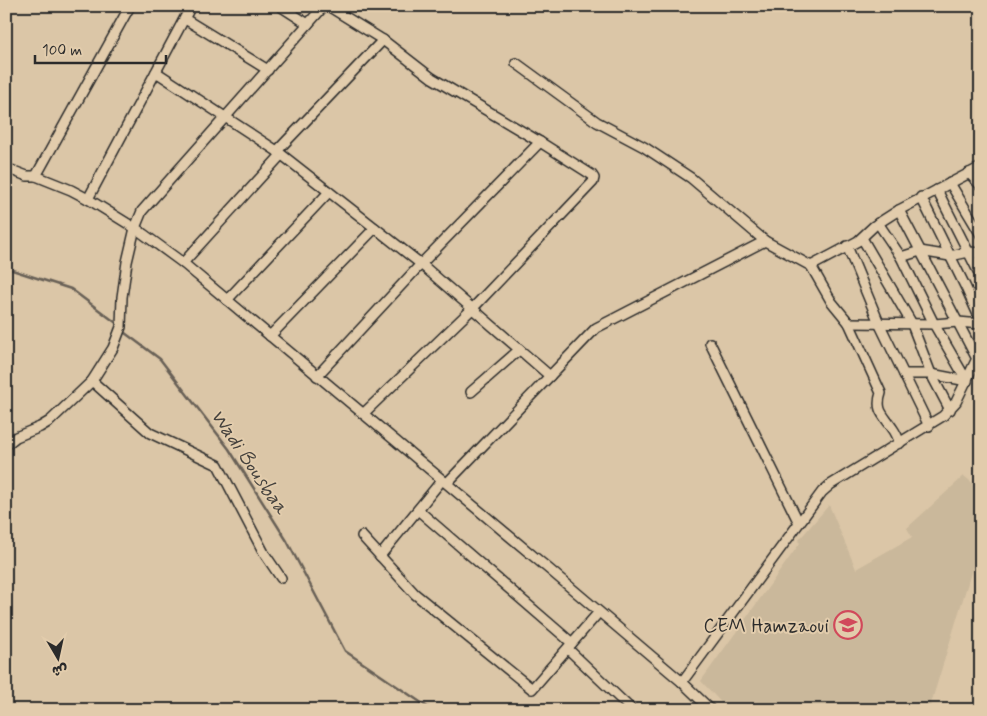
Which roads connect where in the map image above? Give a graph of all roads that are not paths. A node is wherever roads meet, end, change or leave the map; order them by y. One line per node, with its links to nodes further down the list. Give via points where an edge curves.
1 (130, 6): 18 (street)
2 (192, 6): 6 (street)
3 (280, 6): 7 (street)
4 (324, 6): 7 (street)
5 (328, 6): 8 (street)
6 (185, 19): 10 (street); 11 (street)
7 (308, 24): 10 (street)
8 (383, 40): 13 (street, via 432,78); 14 (street)
9 (516, 63): 31 (street, via 597,122 644,147 691,178)
10 (268, 70): 12 (street)
11 (156, 72): 12 (street); 24 (street)
12 (226, 117): 14 (street); 27 (street, via 142,211)
13 (540, 142): 39 (street); 43 (street, via 592,175 593,182)
14 (279, 153): 22 (street); 38 (street)
15 (981, 167): 17 (street)
16 (6, 168): 18 (street)
17 (969, 173): 19 (street); 20 (street)
18 (36, 176): 24 (street)
19 (950, 183): 21 (street); 29 (street)
20 (981, 186)
21 (937, 190): 23 (street); 34 (street)
22 (329, 192): 28 (street); 42 (street)
23 (921, 198): 25 (street); 37 (street)
24 (88, 199): 27 (street)
25 (899, 210): 26 (street); 33 (street)
26 (878, 223): 30 (street); 36 (street)
27 (135, 228): 38 (street); 58 (street, via 127,262 120,327 113,348)
28 (375, 228): 39 (street); 50 (street)
29 (981, 235)
30 (862, 238): 32 (street); 44 (street)
31 (765, 241): 40 (street); 57 (street, via 601,324)
32 (847, 246): 40 (street); 47 (street)
33 (920, 250): 36 (street); 37 (street); 45 (street)
34 (969, 252): 35 (street); 37 (street); 41 (street)
35 (981, 253)
36 (901, 256): 49 (street)
37 (950, 256): 48 (street)
38 (183, 263): 42 (street)
39 (421, 264): 43 (street); 56 (street)
40 (811, 266): 46 (street, via 831,301)
41 (981, 277)
42 (227, 300): 50 (street)
43 (473, 308): 52 (street); 62 (street)
44 (911, 322): 47 (street); 49 (street); 55 (street)
45 (958, 322): 48 (street); 49 (street); 53 (street)
46 (849, 323): 47 (street); 64 (street, via 881,393 878,402 882,416)
47 (879, 323): 54 (street)
48 (981, 323)
49 (934, 324): 59 (street)
50 (270, 336): 56 (street)
51 (710, 343): 68 (street)
52 (519, 350): 57 (street); 60 (street)
53 (979, 354): 59 (street)
54 (904, 374): 55 (street); 63 (street)
55 (931, 374): 59 (street); 61 (street)
56 (317, 376): 62 (street)
57 (550, 376): 66 (street)
58 (92, 381): 65 (street, via 50,421); 71 (street, via 150,433 218,465 264,553)
59 (967, 381): 61 (street)
60 (471, 392)
61 (950, 410): 63 (street)
62 (364, 414): 66 (street)
63 (929, 426): 64 (street)
64 (900, 443): 68 (street, via 830,485)
65 (6, 445)
66 (444, 482): 67 (street); 72 (street)
67 (418, 510): 70 (street); 73 (street)
68 (799, 523): 74 (street)
69 (362, 536): 70 (street)
70 (380, 556): 73 (street, via 415,594 532,689)
71 (281, 578)
72 (599, 612): 73 (street); 74 (street)
73 (570, 646): 75 (street)
74 (682, 682): 76 (street)
75 (632, 710)
76 (711, 710)

